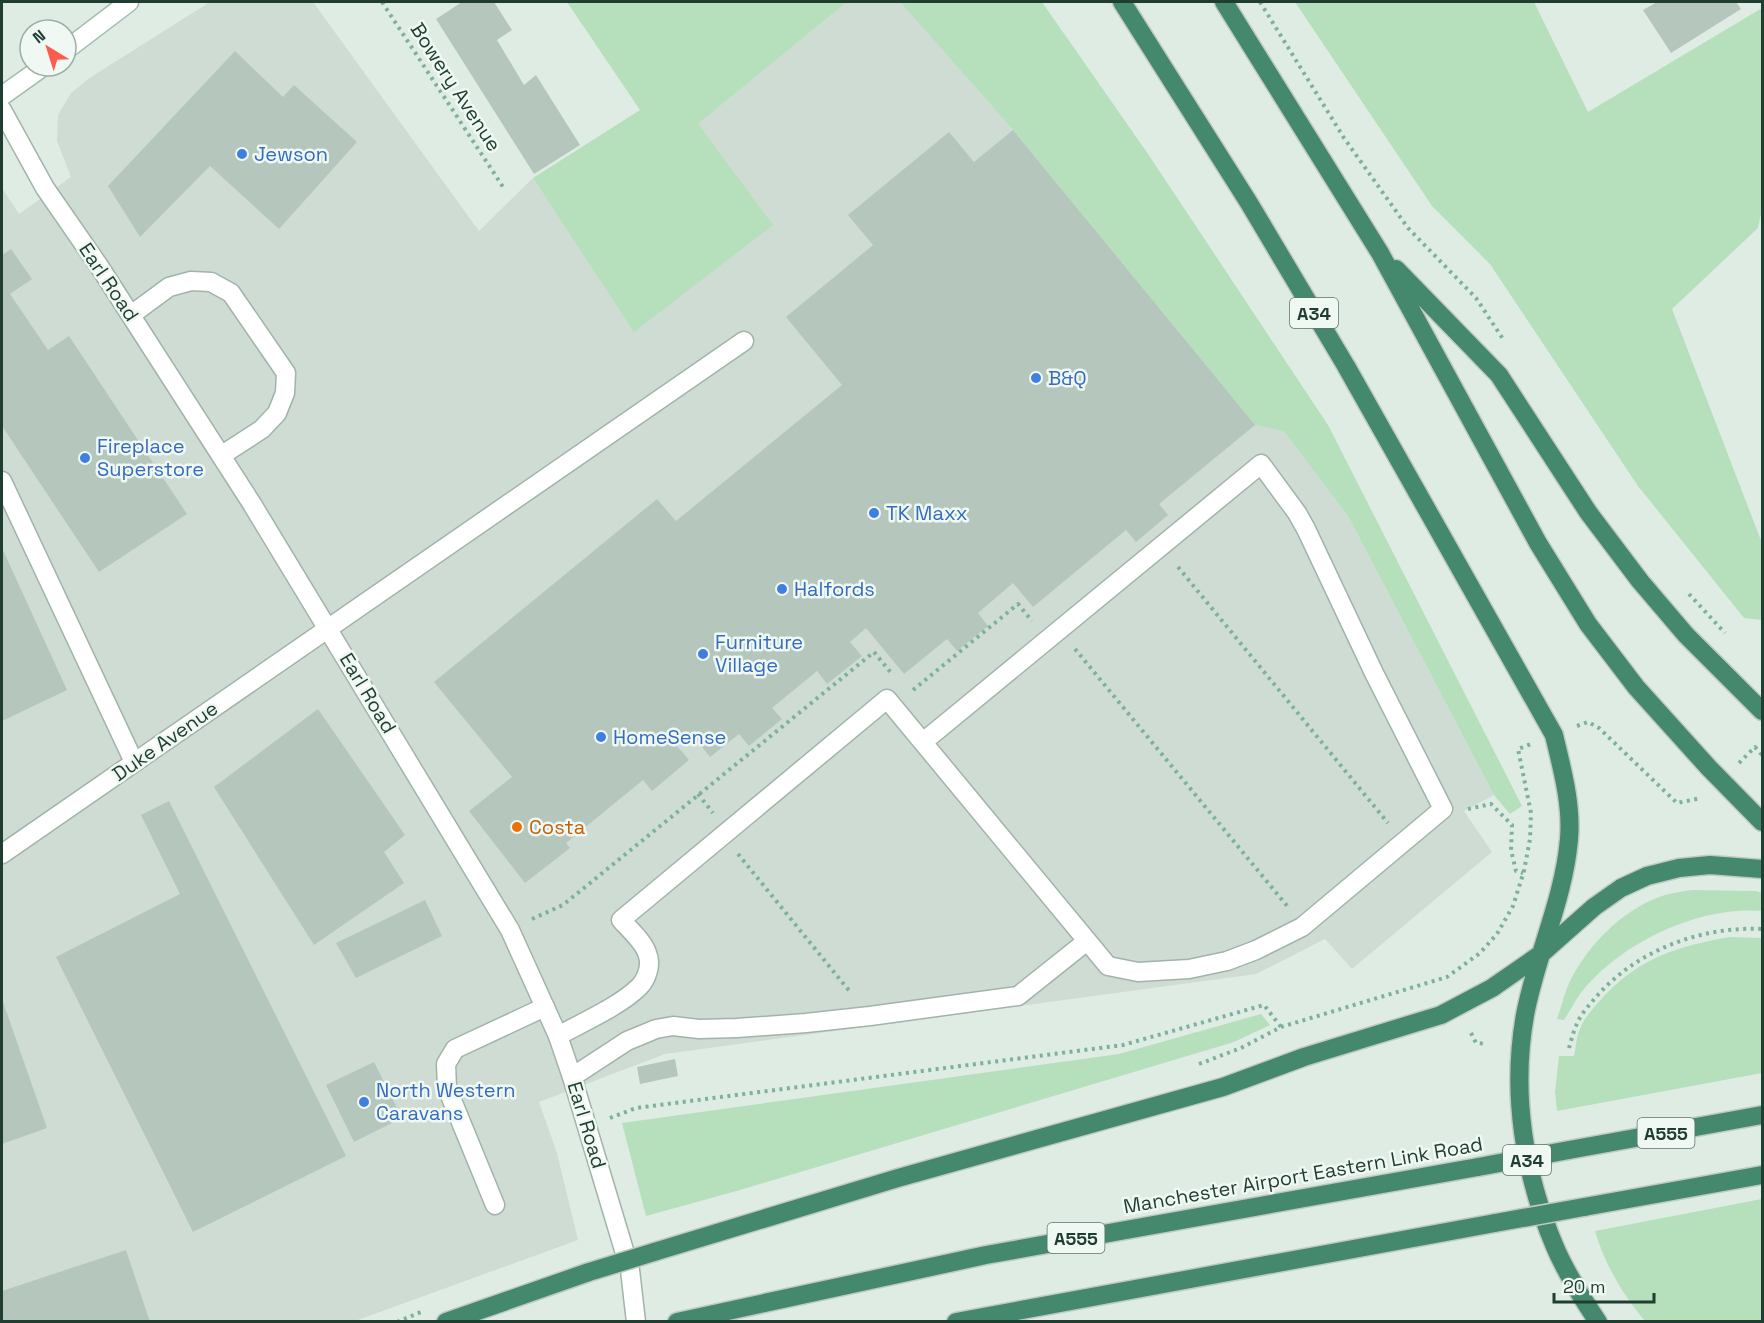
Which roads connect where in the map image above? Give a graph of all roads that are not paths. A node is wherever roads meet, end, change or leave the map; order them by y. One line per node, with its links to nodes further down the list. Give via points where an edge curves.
1 (129, 2): 4 (street)
2 (1122, 2): 21 (highway, A34, via 1346,366 1554,735 1567,793 1569,837)
3 (1224, 2): 8 (highway)
4 (78, 41)
5 (27, 78): 6 (street)
6 (2, 96)
7 (2, 111): 9 (street, Earl Road, via 45,188)
8 (1380, 253): 14 (highway, via 1499,375 1588,512 1640,581 1686,635); 17 (highway, via 1538,543 1588,624 1636,687)
9 (132, 315): 11 (street, Earl Road); 11 (street, via 169,287 192,280 211,282 231,293 286,373 285,393 277,413 262,429)
10 (744, 341): 13 (street, Duke Avenue)
11 (222, 455): 13 (street, Earl Road)
12 (2, 481): 16 (street)
13 (328, 627): 16 (street, Duke Avenue); 22 (street, Earl Road, via 510,930)
14 (1762, 711)
15 (923, 742): 20 (street); 20 (street, via 1261,464 1306,529 1443,809 1303,926 1227,961 1137,972 1108,966); 23 (street, via 887,699 621,920 647,951 648,971 639,987)
16 (134, 762): 18 (street, Duke Avenue)
17 (1762, 822)
18 (2, 854)
19 (1762, 869): 21 (highway, via 1710,865 1647,876 1603,901)
20 (1087, 941): 24 (street, via 1018,996 870,1017 737,1028 656,1029 627,1041)
21 (1541, 954): 28 (highway, bridge, via 1492,988 1441,1015 1304,1057 1223,1087 654,1251); 32 (highway, A34, via 1521,1046 1520,1090 1526,1153 1555,1249)
22 (545, 1007): 23 (street, Earl Road); 27 (street, via 454,1049 446,1064 447,1088)
23 (558, 1036): 24 (street, Earl Road)
24 (572, 1077): 29 (street, Earl Road, via 630,1270)
25 (1762, 1115): 30 (highway, Manchester Airport Eastern Link Road / A555, bridge, via 986,1255)
26 (1762, 1175): 31 (highway, bridge)
27 (495, 1205)
28 (446, 1322)
29 (636, 1322)
30 (677, 1322)
31 (956, 1322)
32 (1598, 1322)

